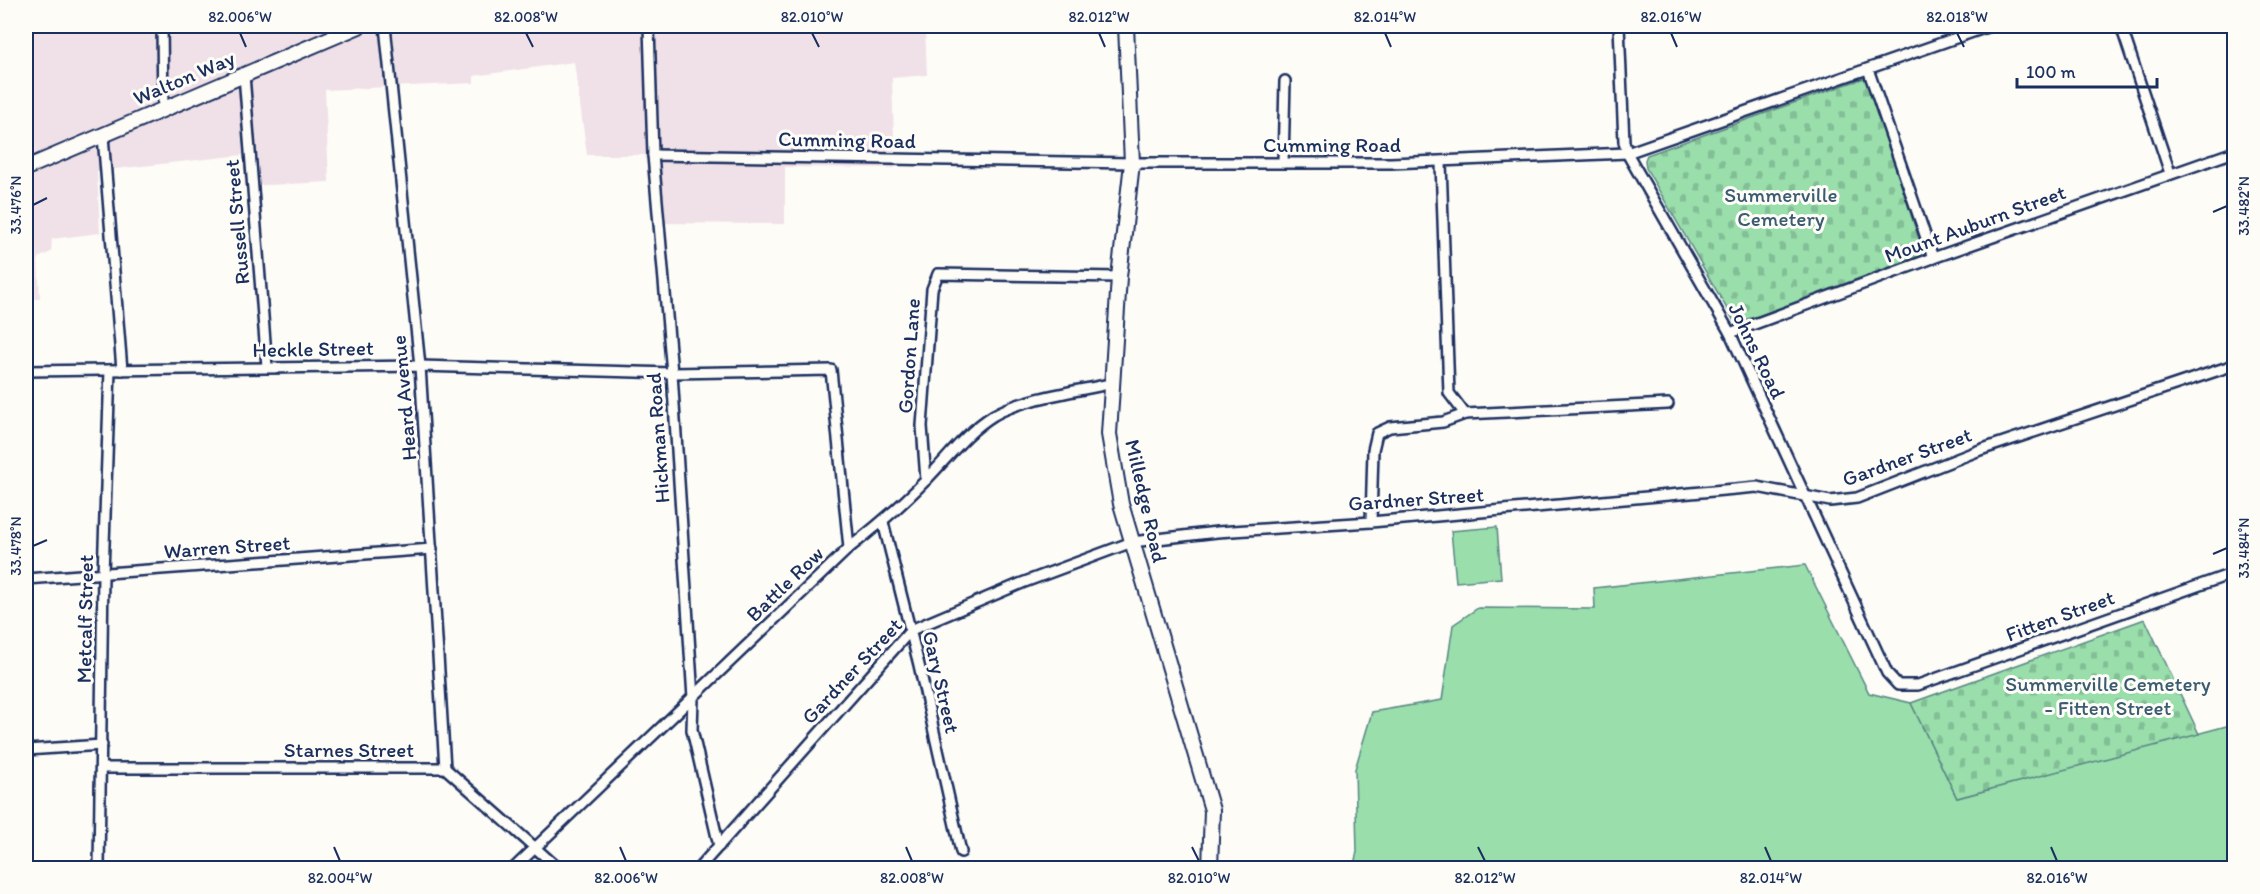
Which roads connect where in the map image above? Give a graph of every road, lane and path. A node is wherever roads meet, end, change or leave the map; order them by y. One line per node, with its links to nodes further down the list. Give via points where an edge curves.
1 (162, 26): 12 (street)
2 (359, 26): 10 (street, Walton Way)
3 (385, 26): 26 (street, Heard Avenue)
4 (649, 26): 16 (street, Hickman Road)
5 (1126, 26): 17 (street, Milledge Road)
6 (1619, 26): 15 (street, Johns Road, via 1624,142)
7 (1990, 26): 9 (street, Cumming Road)
8 (2121, 26): 21 (street)
9 (1868, 69): 15 (street, Cumming Road); 22 (street)
10 (244, 75): 12 (street, Walton Way); 27 (street, Russell Street)
11 (1285, 81): 18 (street)
12 (163, 110): 13 (street, Walton Way)
13 (103, 136): 20 (street, Walton Way); 29 (street)
14 (2235, 152): 21 (street, Mount Auburn Street)
15 (1628, 153): 19 (street, Cumming Road); 24 (street, Johns Road)
16 (653, 154): 17 (street, Cumming Road); 31 (street, Hickman Road)
17 (1132, 163): 18 (street, Cumming Road); 23 (street, Milledge Road)
18 (1283, 163): 19 (street, Cumming Road)
19 (1441, 163): 34 (street, via 1449,393)
20 (26, 168)
21 (2170, 173): 22 (street, Mount Auburn Street)
22 (1933, 258): 24 (street, Mount Auburn Street)
23 (1119, 277): 32 (street, Milledge Road); 35 (street, Gordon Lane, via 938,274 932,289 922,426)
24 (1730, 333): 36 (street, Johns Road)
25 (2235, 365): 36 (street, Gardner Street, via 1980,450 1857,498)
26 (420, 366): 27 (street, Heckle Street); 31 (street, Heckle Street); 41 (street, Heard Avenue)
27 (267, 367): 29 (street, Heckle Street)
28 (110, 370): 29 (street, Heckle Street); 30 (street, Heckle Street); 43 (street, Metcalf Street)
29 (122, 370)
30 (26, 371)
31 (672, 374): 40 (street, via 831,370); 47 (street, Hickman Road)
32 (1113, 383): 35 (street, Battle Row, via 996,414 966,434); 39 (street, Milledge Road, via 1109,434 1114,476)
33 (1668, 404): 34 (street)
34 (1466, 414): 38 (street, via 1443,422 1390,427 1377,433)
35 (926, 480): 37 (street, Battle Row)
36 (1807, 499): 38 (street, Gardner Street, via 1757,487); 46 (street, Johns Road, via 1887,673)
37 (883, 522): 40 (street, Battle Row); 45 (street, Gary Street)
38 (1371, 522): 39 (street, Gardner Street)
39 (1132, 542): 45 (street, Gardner Street); 59 (street, Milledge Road, via 1212,810)
40 (849, 548): 47 (street, Battle Row)
41 (432, 549): 43 (street, Warren Street); 51 (street, Heard Avenue)
42 (2235, 573): 46 (street, Fitten Street, via 1918,685)
43 (103, 574): 44 (street, Warren Street); 48 (street, Metcalf Street)
44 (26, 579)
45 (911, 630): 52 (street, Gardner Street); 54 (street, Gary Street)
46 (1898, 685)
47 (693, 698): 52 (street, Hickman Road, via 692,730); 53 (street, Battle Row)
48 (102, 745): 49 (street); 50 (street, Metcalf Street)
49 (26, 750)
50 (102, 768): 51 (street, Starnes Street); 55 (street, Metcalf Street)
51 (445, 768): 53 (street)
52 (719, 846): 58 (street, Gardner Street)
53 (534, 849): 56 (street, Battle Row); 57 (street)
54 (961, 852)
55 (99, 868)
56 (514, 868)
57 (558, 868)
58 (699, 868)
59 (1210, 868)

